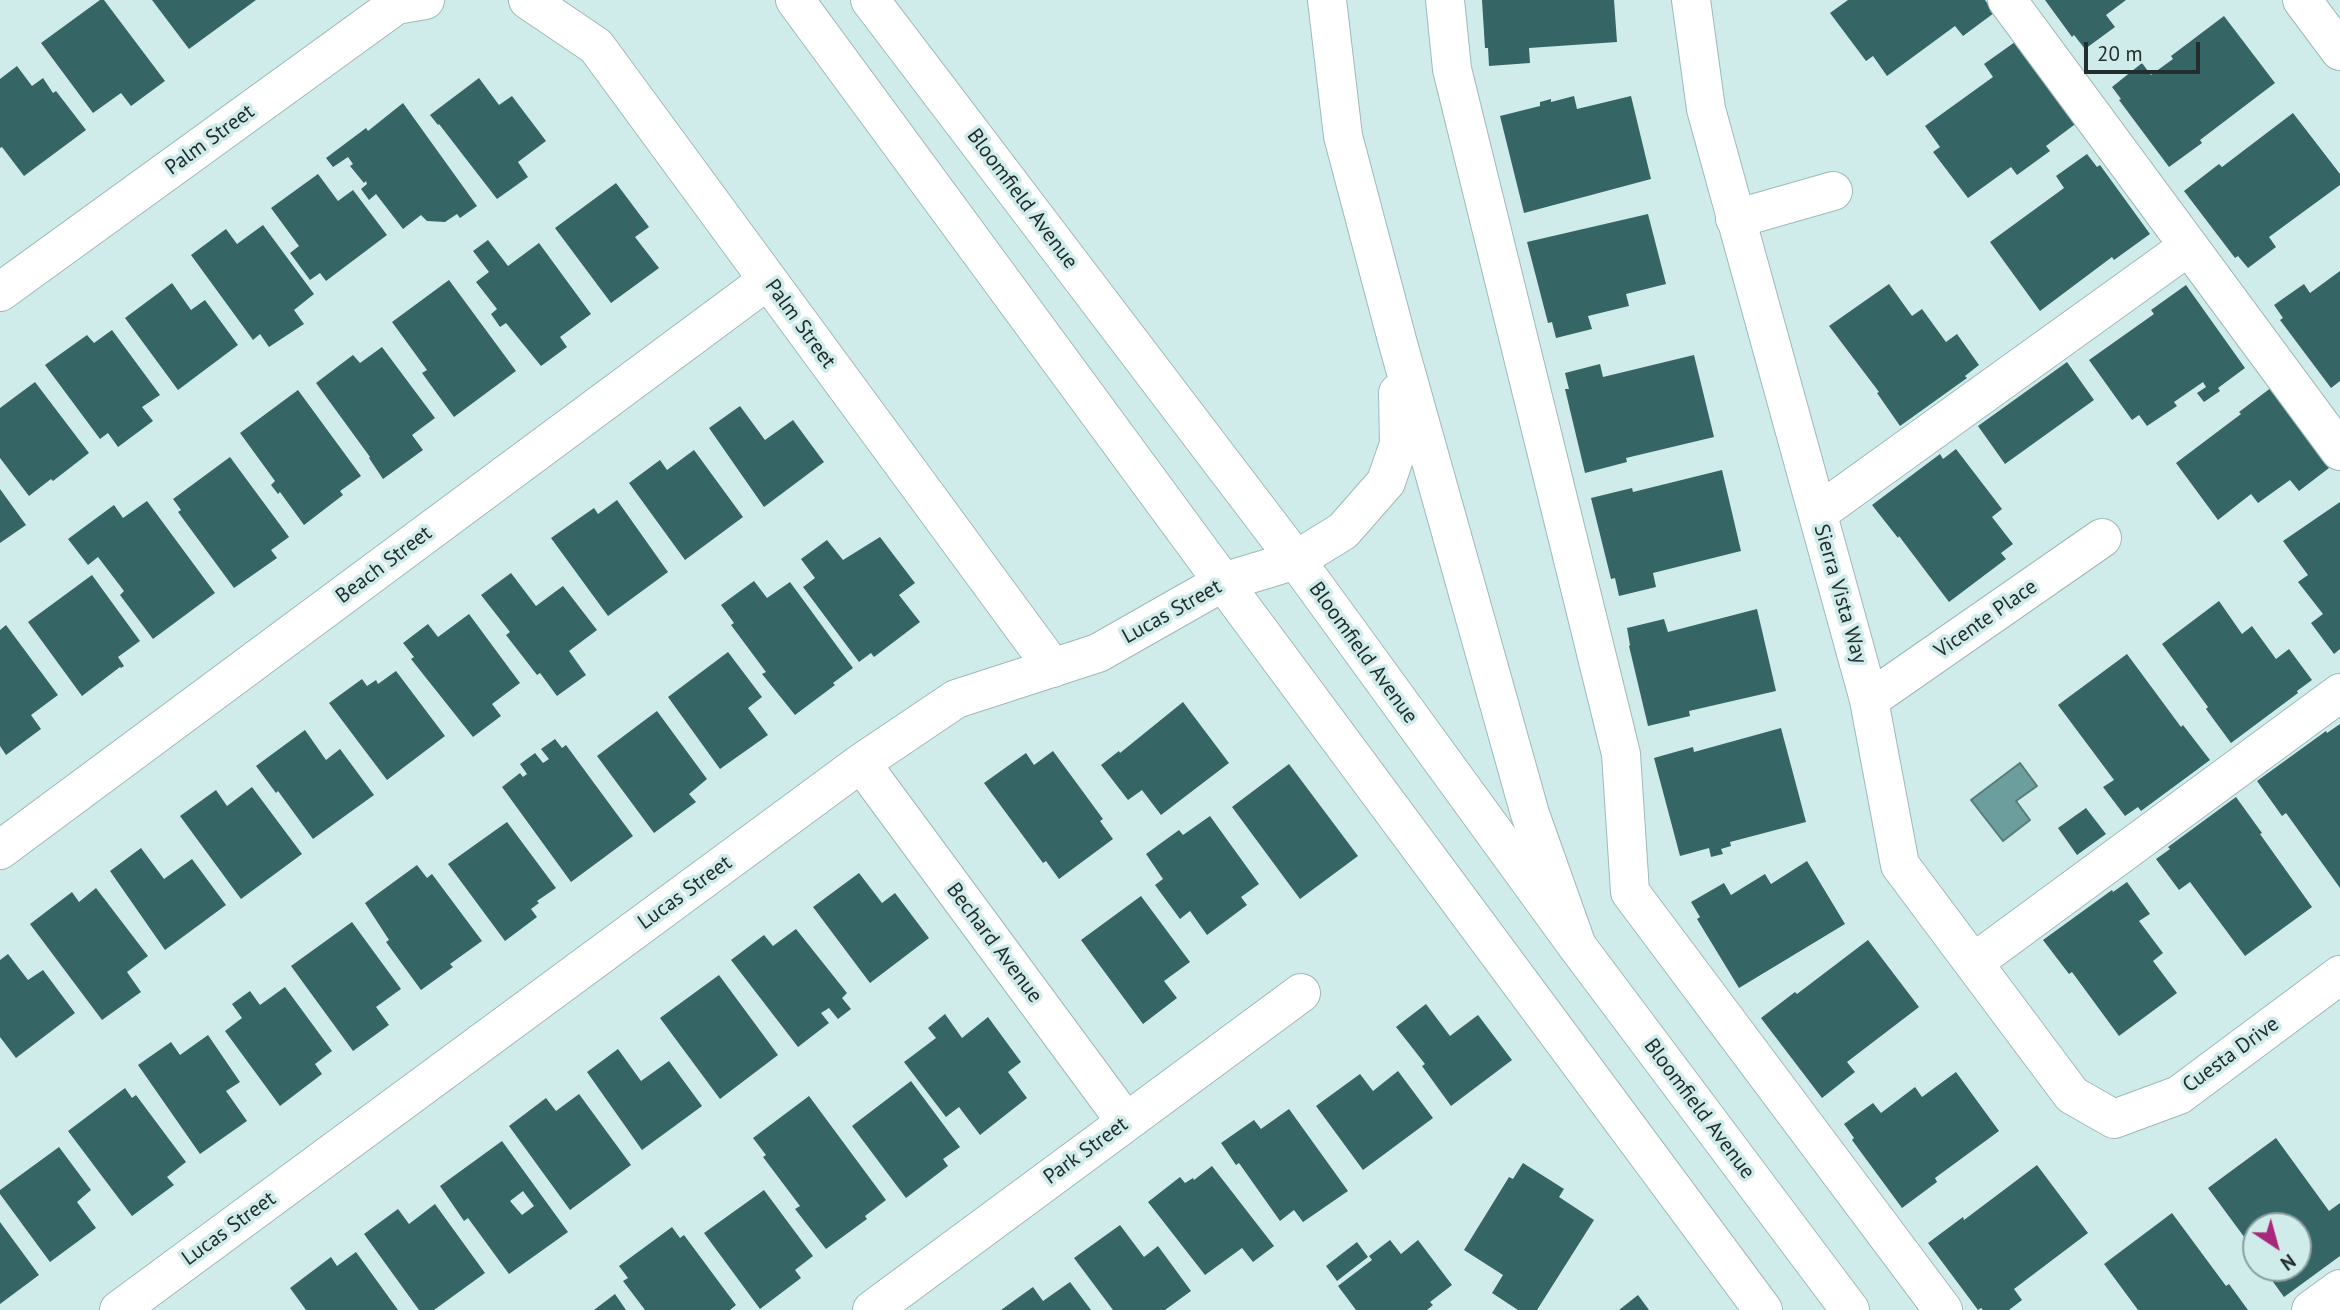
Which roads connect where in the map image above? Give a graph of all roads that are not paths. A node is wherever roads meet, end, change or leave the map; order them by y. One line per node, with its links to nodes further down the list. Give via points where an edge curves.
1 (425, 0): 14 (main road, Palm Street, via 396,5)
2 (528, 0): 15 (main road, Palm Street, via 596,47)
3 (795, 0): 21 (main road)
4 (870, 0): 20 (main road, Bloomfield Avenue)
5 (1327, 0): 16 (main road, via 1343,136)
6 (1445, 0): 38 (main road, via 1452,69 1621,754 1630,892)
7 (1691, 0): 12 (main road, Sierra Vista Way, via 1706,109)
8 (2007, 0): 13 (main road)
9 (2302, 0): 10 (main road)
10 (2340, 51)
11 (1833, 191): 12 (main road)
12 (1735, 219): 18 (main road, Sierra Vista Way)
13 (2189, 246): 17 (main road); 18 (main road)
14 (6, 275)
15 (768, 280): 22 (main road, Palm Street); 26 (main road, Beach Street)
16 (1397, 340): 20 (main road, Lucas Street, via 1399,444 1386,482 1343,531); 27 (main road, via 1530,814)
17 (2340, 450)
18 (1818, 513): 24 (main road, Sierra Vista Way)
19 (2102, 538): 24 (main road, Vicente Place)
20 (1296, 560): 21 (main road, Lucas Street); 27 (main road, Bloomfield Avenue)
21 (1223, 582): 22 (main road, Lucas Street, via 1098,653); 36 (main road)
22 (1053, 667): 25 (main road, Lucas Street, via 956,699)
23 (2340, 693): 28 (main road)
24 (1870, 700): 28 (main road, Sierra Vista Way, via 1900,865)
25 (861, 763): 32 (main road, Bechard Avenue); 34 (main road, Lucas Street)
26 (0, 850)
27 (1577, 946): 37 (main road, Bloomfield Avenue)
28 (1973, 963): 31 (main road, Sierra Vista Way, via 2073,1095)
29 (2340, 975): 31 (main road, Cuesta Drive, via 2179,1094)
30 (1301, 993): 32 (main road, Park Street)
31 (2114, 1119)
32 (1126, 1122): 35 (main road, Park Street)
33 (2340, 1289): 39 (main road)
34 (119, 1310)
35 (872, 1310)
36 (1763, 1310)
37 (1850, 1310)
38 (1943, 1310)
39 (2311, 1310)

